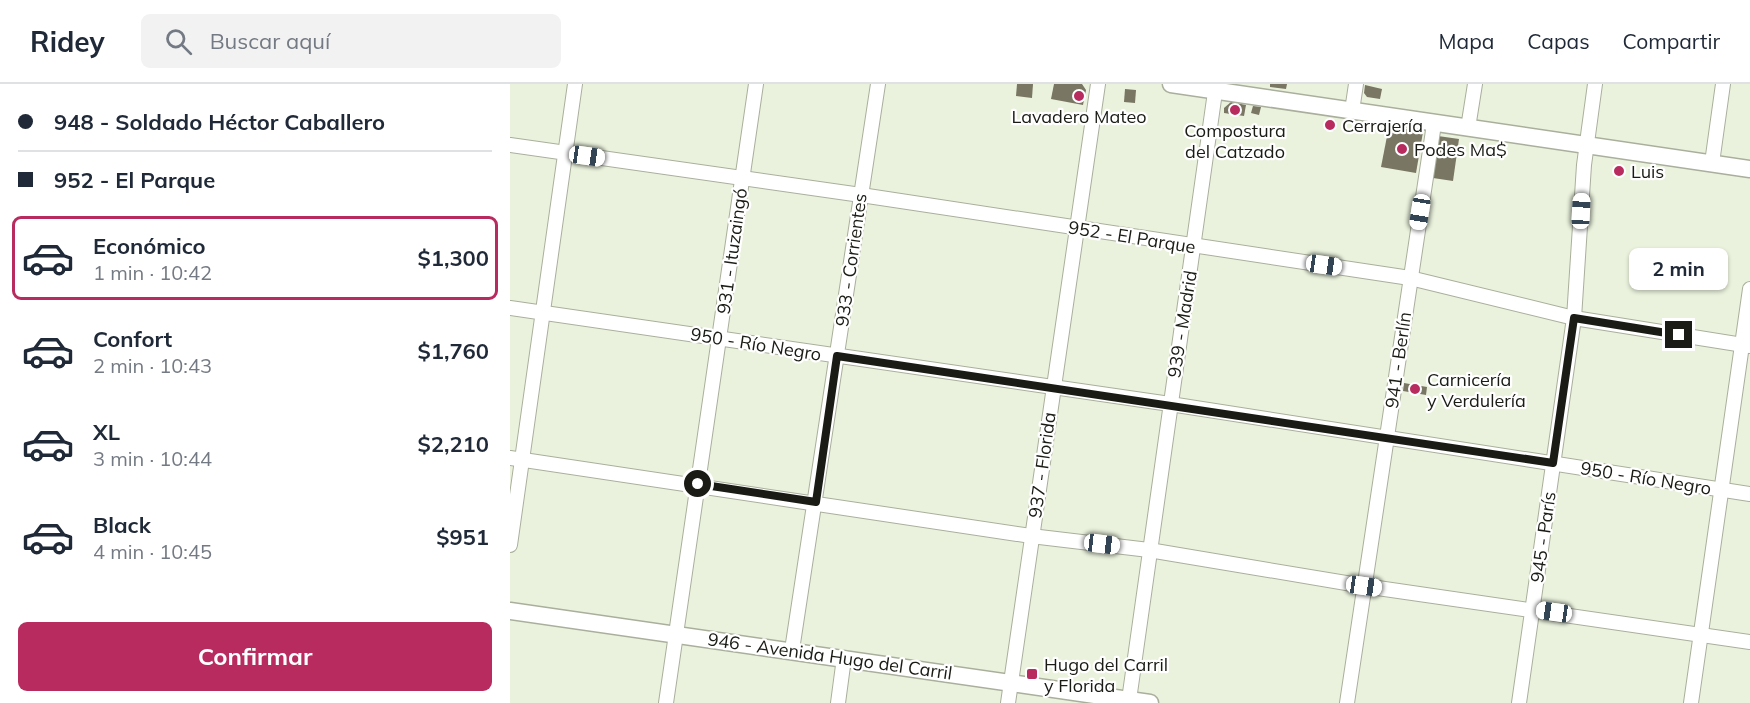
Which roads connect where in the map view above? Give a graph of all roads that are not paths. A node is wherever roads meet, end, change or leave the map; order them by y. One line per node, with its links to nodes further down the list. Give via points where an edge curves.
1 (575, 84): 17 (street)
2 (756, 84): 20 (street, 931 - Ituzaingó)
3 (878, 84): 21 (street, 933 - Corrientes)
4 (1098, 84): 22 (street, 937 - Florida)
5 (1171, 84): 11 (main road)
6 (1356, 84): 12 (street)
7 (1475, 84): 14 (street)
8 (1595, 84): 16 (street, 945 - París)
9 (1724, 84): 18 (street)
10 (1235, 89): 11 (main road); 12 (main road)
11 (1215, 92): 23 (street, 939 - Madrid)
12 (1352, 111): 13 (main road)
13 (1434, 124): 14 (main road); 24 (street, 941 - Berlín)
14 (1468, 128): 16 (main road)
15 (510, 145): 17 (street, 952 - El Parque)
16 (1586, 146): 18 (main road); 28 (street, 945 - París)
17 (565, 153): 20 (street, 952 - El Parque); 27 (street)
18 (1712, 163): 19 (main road)
19 (1750, 169)
20 (742, 179): 21 (street, 952 - El Parque); 29 (street, 931 - Ituzaingó)
21 (861, 195): 22 (street, 952 - El Parque); 31 (street, 933 - Corrientes)
22 (1075, 228): 23 (street, 952 - El Parque); 32 (street, 937 - Florida)
23 (1195, 246): 24 (street, 952 - El Parque); 33 (street, 939 - Madrid)
24 (1410, 278): 28 (street, 952 - El Parque); 34 (street, 941 - Berlín)
25 (1750, 289): 30 (street)
26 (510, 308): 27 (street, 950 - Río Negro)
27 (542, 312): 29 (street, 950 - Río Negro); 35 (street)
28 (1574, 318): 30 (street, 952 - El Parque); 36 (street, 945 - París)
29 (720, 338): 31 (street, 950 - Río Negro); 37 (street, 931 - Ituzaingó)
30 (1746, 345): 38 (street)
31 (837, 356): 32 (street, 950 - Río Negro); 40 (street, 933 - Corrientes)
32 (1053, 388): 33 (street, 950 - Río Negro); 41 (street, 937 - Florida)
33 (1170, 404): 34 (street, 950 - Río Negro); 43 (street, 939 - Madrid)
34 (1387, 437): 36 (street, 950 - Río Negro); 44 (street, 941 - Berlín)
35 (516, 459): 37 (street); 42 (street)
36 (1553, 463): 38 (street, 950 - Río Negro); 45 (street, 945 - París)
37 (698, 484): 40 (street); 47 (street, 931 - Ituzaingó)
38 (1721, 490): 39 (street, 950 - Río Negro); 48 (street)
39 (1750, 494)
40 (816, 502): 41 (street); 50 (street, 933 - Corrientes)
41 (1031, 536): 43 (street); 52 (street, 937 - Florida)
42 (510, 544)
43 (1149, 550): 44 (street); 53 (street, 939 - Madrid)
44 (1364, 586): 45 (street); 58 (street, 941 - Berlín)
45 (1533, 609): 48 (street); 59 (street, 945 - París)
46 (510, 610): 47 (main road, 946 - Avenida Hugo del Carril)
47 (677, 634): 50 (main road, 946 - Avenida Hugo del Carril); 54 (street, 931 - Ituzaingó)
48 (1701, 634): 49 (street); 60 (street)
49 (1750, 642)
50 (792, 650): 51 (main road, 946 - Avenida Hugo del Carril)
51 (844, 658): 52 (main road, 946 - Avenida Hugo del Carril); 55 (street)
52 (1011, 682): 53 (main road, 946 - Avenida Hugo del Carril); 56 (street, 937 - Florida)
53 (1129, 700): 57 (main road, 946 - Avenida Hugo del Carril)
54 (666, 703)
55 (838, 703)
56 (1008, 703)
57 (1150, 703)
58 (1347, 703)
59 (1519, 703)
60 (1691, 703)

